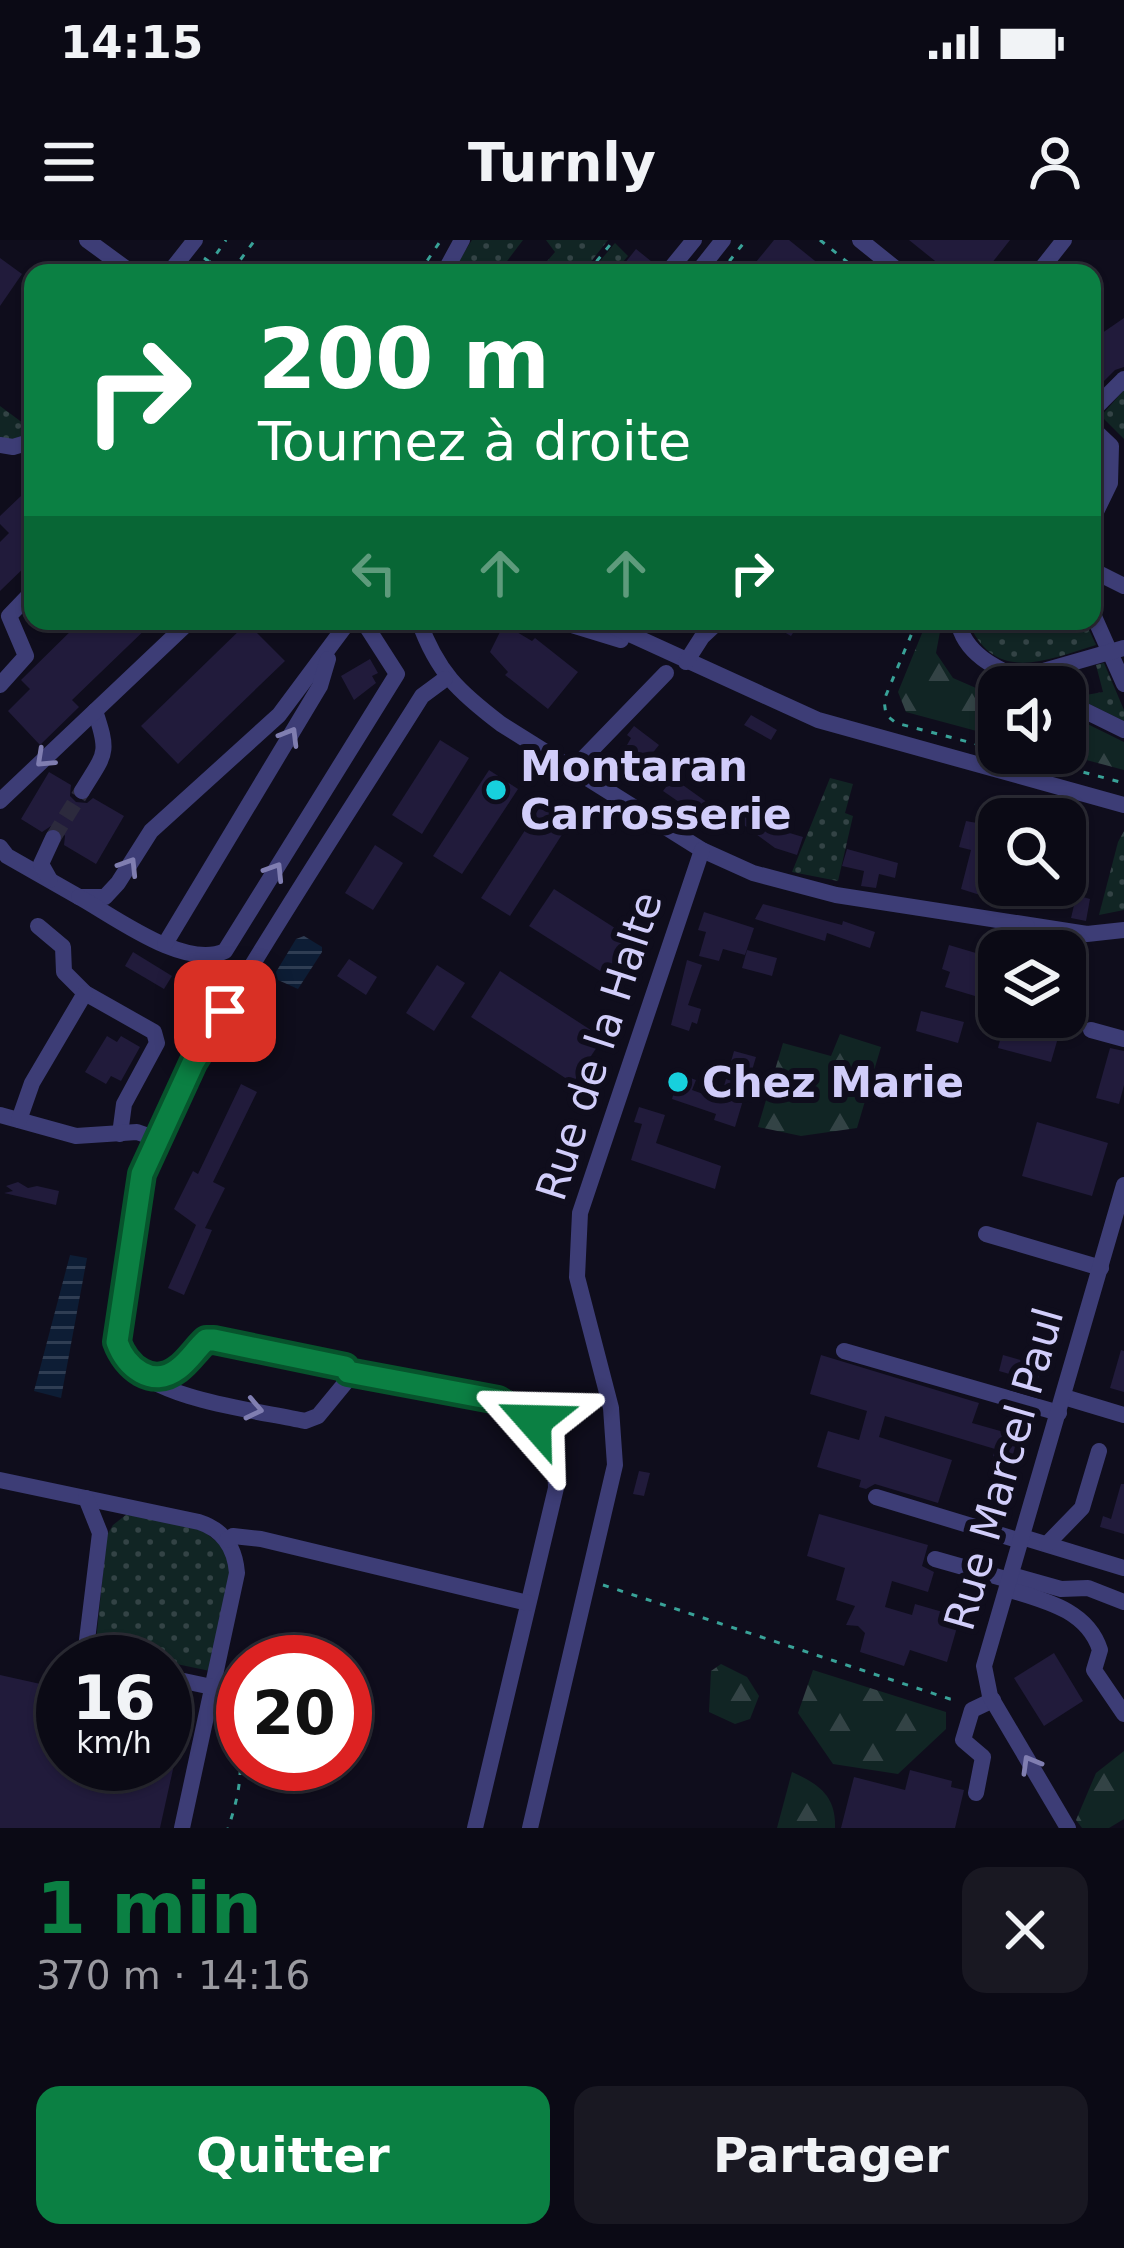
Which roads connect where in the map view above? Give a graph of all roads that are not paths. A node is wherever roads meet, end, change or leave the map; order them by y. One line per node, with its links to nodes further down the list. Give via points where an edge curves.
1 (87, 240): 6 (street)
2 (694, 240): 7 (street)
3 (723, 240): 8 (street)
4 (860, 240): 9 (street)
5 (1064, 240): 10 (street)
6 (120, 264)
7 (674, 264)
8 (704, 264)
9 (890, 264)
10 (1045, 264)
11 (1124, 379): 12 (street)
12 (1101, 402)
13 (1101, 437): 14 (street, via 1111,446)
14 (1101, 502)
15 (24, 600): 31 (street, via 9,616 26,656)
16 (180, 630): 32 (street)
17 (344, 630): 24 (street)
18 (358, 630): 48 (street, one-way to 18, via 200,957 225,951 387,693 397,674)
19 (423, 630): 29 (street)
20 (584, 630): 26 (street)
21 (617, 630): 26 (street)
22 (710, 630): 26 (street)
23 (962, 630): 27 (street, via 969,648)
24 (333, 643): 43 (street, one-way to 24, via 105,897 151,831 279,715); 48 (street, one-way to 24, via 320,686)
25 (1117, 649): 28 (street); 30 (street)
26 (677, 664): 35 (street); 38 (street, via 839,728)
27 (999, 666)
28 (1060, 666)
29 (446, 679): 35 (street); 54 (street, via 422,695 238,987)
30 (1124, 684)
31 (0, 685)
32 (95, 711): 36 (street, via 105,753); 37 (street, one-way to 37)
33 (1086, 711): 34 (street)
34 (1124, 730)
35 (573, 769): 41 (street)
36 (82, 791)
37 (0, 801)
38 (1124, 805)
39 (53, 838): 42 (street, via 41,864)
40 (0, 847): 42 (street)
41 (702, 850): 45 (street, via 790,885); 84 (street, Rue de la Halte, via 580,1213 577,1277 615,1436 612,1479)
42 (50, 881): 43 (street)
43 (79, 897): 48 (street)
44 (38, 926): 49 (street, via 63,947 64,972)
45 (1027, 926): 46 (street); 47 (street)
46 (1026, 930)
47 (1124, 931)
48 (165, 944)
49 (85, 993): 52 (street); 53 (street, via 154,1032 157,1043 124,1104)
50 (1091, 1030): 51 (street)
51 (1124, 1039)
52 (9, 1118): 53 (street, via 76,1136)
53 (120, 1134): 54 (street)
54 (157, 1139): 61 (street, via 135,1204 117,1342)
55 (1124, 1185): 56 (street, Rue Marcel Paul)
56 (1121, 1206): 58 (street, Rue Marcel Paul)
57 (986, 1234): 58 (street)
58 (1101, 1268): 62 (street, Rue Marcel Paul)
59 (844, 1351): 62 (street)
60 (348, 1372): 61 (street, via 206,1340 177,1371); 61 (street, one-way to 60, via 177,1393 305,1421 342,1390); 74 (street, via 498,1400 542,1430 554,1454 556,1488)
61 (143, 1375)
62 (1061, 1405): 63 (street); 68 (street, Rue Marcel Paul)
63 (1124, 1415)
64 (1099, 1451): 70 (street, via 1082,1508)
65 (0, 1480): 67 (street)
66 (876, 1497): 68 (street)
67 (86, 1498): 69 (street, via 199,1522); 76 (street, via 100,1533)
68 (1022, 1539): 70 (street); 73 (street, Rue Marcel Paul)
69 (227, 1540): 74 (street, via 260,1539); 78 (street, via 237,1574)
70 (1048, 1544): 72 (street)
71 (935, 1559): 73 (street)
72 (1124, 1568)
73 (1009, 1582): 75 (street, via 1088,1588); 79 (street, Rue Marcel Paul, via 984,1666); 80 (street, via 1067,1610 1092,1634 1100,1650 1094,1670)
74 (529, 1603): 83 (street)
75 (1124, 1603)
76 (88, 1635)
77 (192, 1683): 78 (street)
78 (212, 1687): 82 (street)
79 (992, 1698): 81 (street, via 972,1710 963,1740 983,1757); 85 (street, one-way to 79)
80 (1124, 1714)
81 (976, 1793)
82 (182, 1828)
83 (475, 1828)
84 (530, 1828)
85 (1068, 1828)

